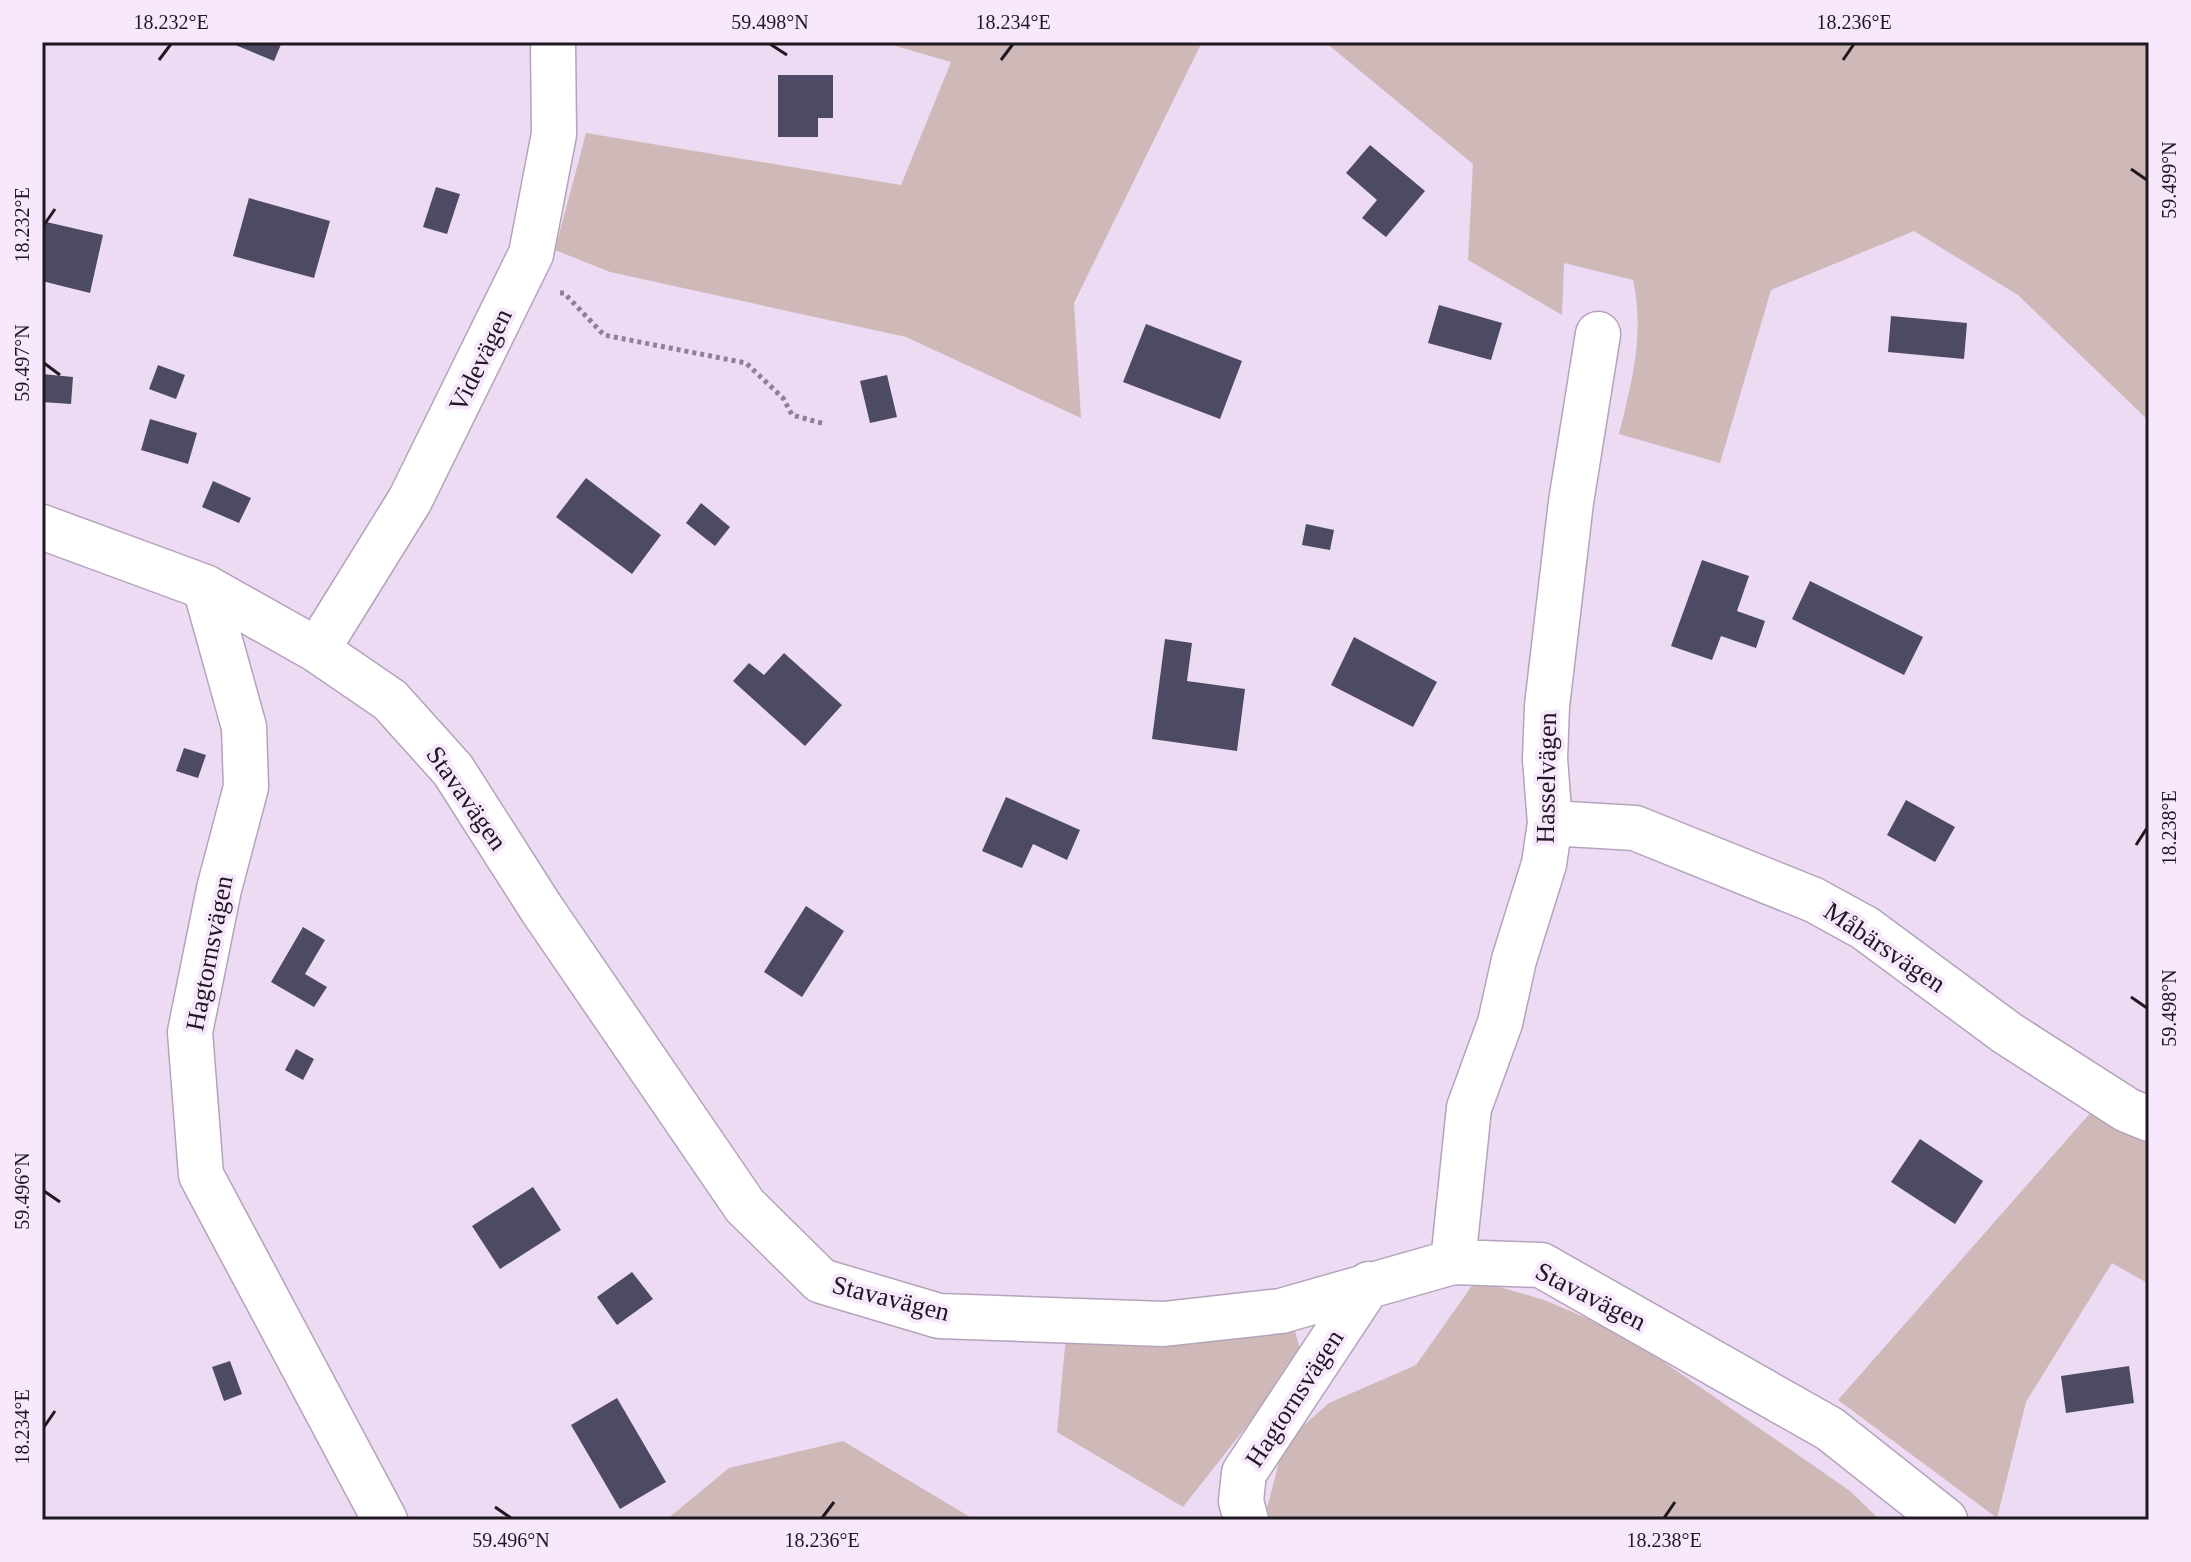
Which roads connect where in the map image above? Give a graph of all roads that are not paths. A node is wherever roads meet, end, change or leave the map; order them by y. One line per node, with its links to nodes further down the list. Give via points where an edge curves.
1 (553, 42): 5 (street, Videvägen, via 554,134 531,254 410,500)
2 (1598, 334): 6 (street, Hasselvägen, via 1547,706)
3 (42, 527): 4 (street, Stavavägen)
4 (205, 587): 5 (street, Stavavägen); 10 (street, Hagtornsvägen, via 244,727 246,787 190,1032 201,1175)
5 (317, 650): 9 (street, Stavavägen, via 390,700 453,770 745,1206 821,1281 939,1316 1164,1324 1281,1311)
6 (1550, 823): 7 (street, Måbärsvägen, via 1635,828 1814,900 1865,928 2007,1033); 8 (street, Hasselvägen, via 1544,864 1500,1023 1469,1108)
7 (2149, 1119)
8 (1453, 1262): 9 (street, Stavavägen); 12 (street, Stavavägen, via 1541,1265 1830,1429)
9 (1369, 1284): 11 (street, Hagtornsvägen, via 1244,1473 1241,1501)
10 (385, 1520)
11 (1246, 1520)
12 (1945, 1520)

